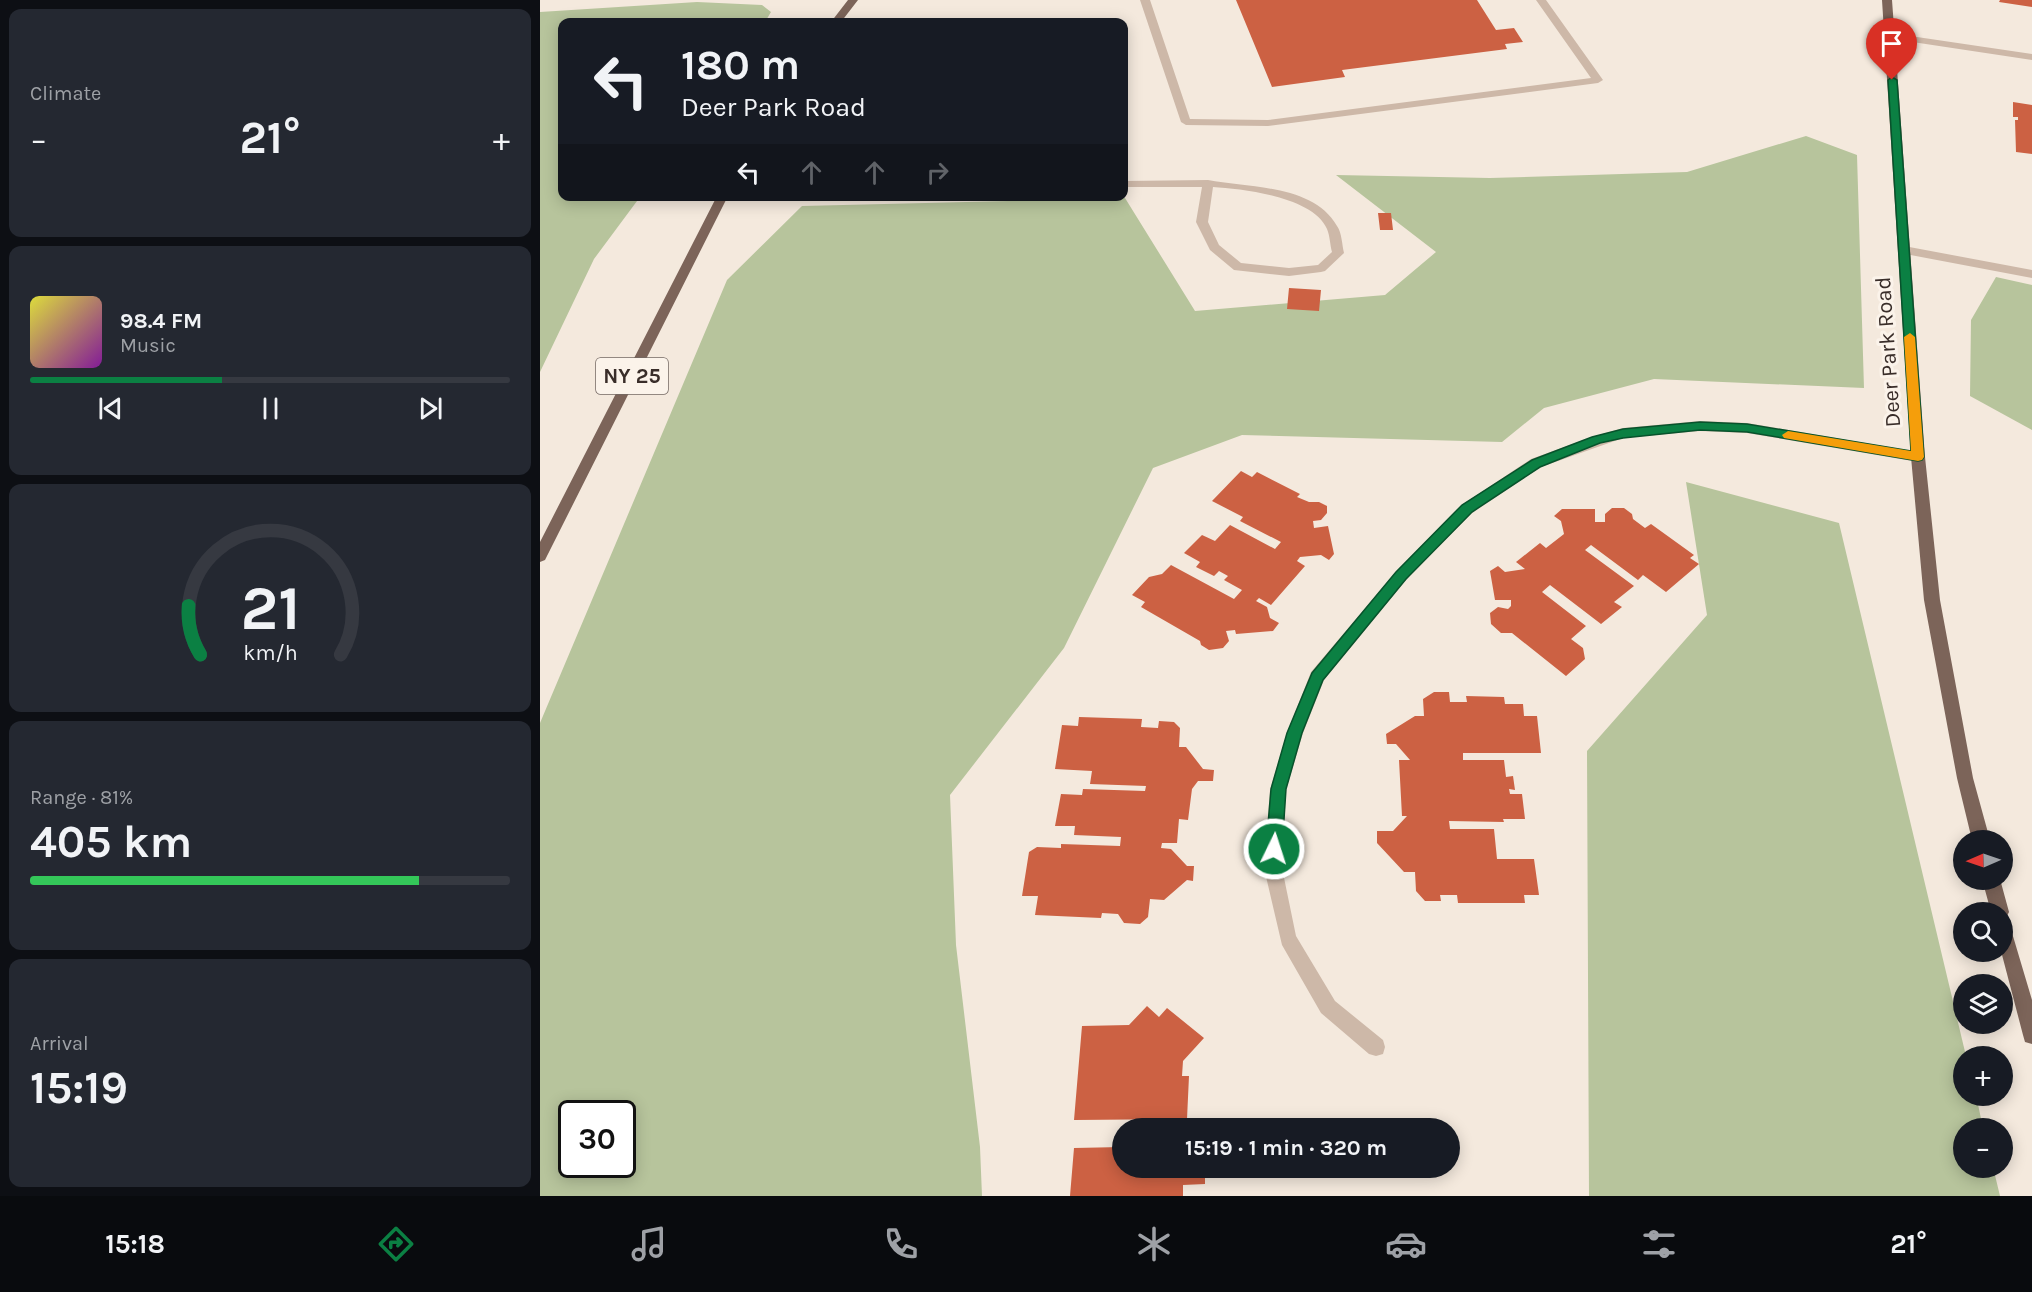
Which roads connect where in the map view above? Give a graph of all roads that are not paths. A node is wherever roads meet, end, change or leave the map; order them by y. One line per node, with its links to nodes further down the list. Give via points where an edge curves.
1 (853, 0): 5 (main road)
2 (1145, 0): 3 (street, via 1186,122 1268,123 1598,80)
3 (1541, 0)
4 (1887, 0): 6 (main road, Deer Park Road)
5 (840, 18)
6 (1890, 36): 7 (street); 11 (main road, Deer Park Road)
7 (2032, 57)
8 (1208, 183): 8 (street, via 1249,186 1299,200 1325,216 1339,238 1338,253 1321,268 1288,272 1238,267 1214,247 1202,222); 9 (street)
9 (1128, 184)
10 (720, 201): 14 (main road, NY 25)
11 (1904, 250): 12 (street); 13 (main road, Deer Park Road)
12 (2032, 274)
13 (1918, 457): 15 (main road, Deer Park Road, via 1932,600); 18 (street, via 1747,428 1700,426 1623,433 1536,463 1467,508 1401,576 1317,677 1278,789 1273,868 1288,939 1328,1006)
14 (540, 556)
15 (1978, 830)
16 (2013, 962): 17 (main road)
17 (2032, 1035)
18 (1376, 1047)

